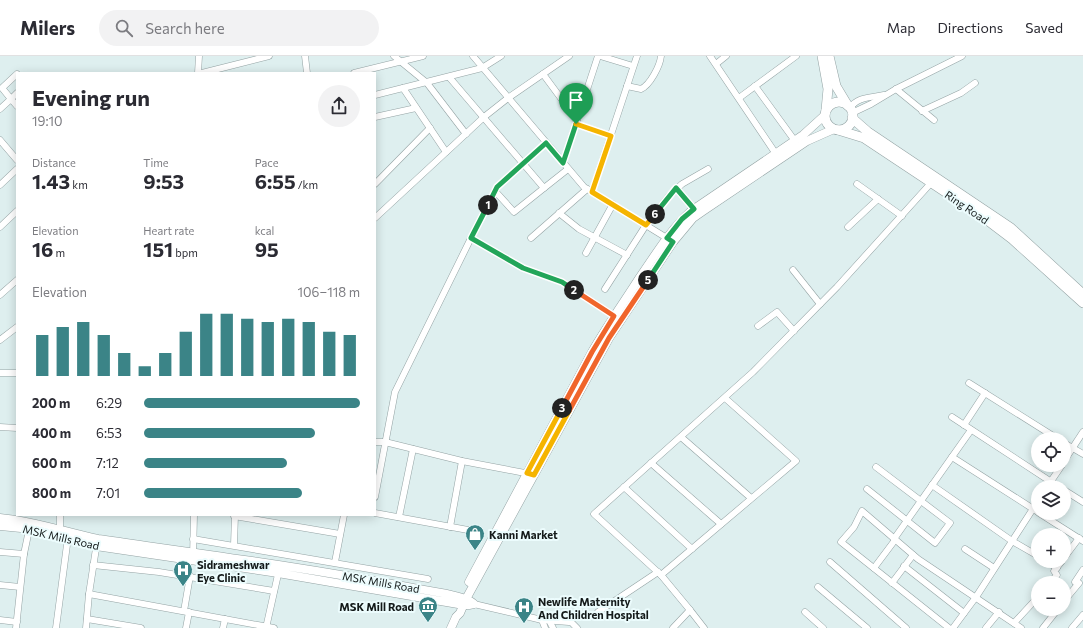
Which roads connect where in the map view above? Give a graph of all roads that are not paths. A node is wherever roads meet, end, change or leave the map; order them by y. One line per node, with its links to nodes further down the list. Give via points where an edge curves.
1 (199, 56): 25 (street)
2 (242, 56): 21 (street)
3 (269, 56): 21 (street)
4 (305, 56): 27 (street)
5 (394, 56): 20 (street)
6 (423, 56): 20 (street)
7 (473, 56): 24 (street)
8 (501, 56): 24 (street)
9 (569, 56): 29 (street)
10 (599, 56): 23 (street); 53 (street)
11 (637, 56): 23 (street)
12 (661, 56): 34 (street, via 660,63 644,88)
13 (710, 56): 22 (street)
14 (726, 56): 22 (street)
15 (796, 56): 19 (street)
16 (822, 56): 49 (highway, via 828,89)
17 (829, 56): 47 (highway, Ring Road, via 836,86)
18 (962, 56): 37 (street)
19 (789, 59): 35 (street)
20 (401, 62): 28 (street); 32 (street)
21 (242, 63): 26 (street)
22 (716, 64): 42 (street)
23 (633, 66): 34 (street)
24 (482, 68): 31 (street); 41 (street)
25 (198, 72)
26 (206, 72)
27 (307, 72)
28 (358, 72)
29 (543, 74): 41 (street); 53 (street)
30 (16, 75): 43 (street, via 2,88)
31 (449, 77): 32 (street); 51 (street)
32 (427, 83): 36 (street); 56 (street)
33 (975, 83): 48 (street, via 961,93)
34 (627, 86): 57 (street)
35 (755, 86): 42 (street); 59 (street)
36 (403, 88): 40 (street); 45 (street)
37 (896, 90): 39 (street); 48 (street)
38 (16, 94): 43 (street)
39 (889, 94): 47 (street); 47 (street, via 858,100 854,102)
40 (376, 95)
41 (508, 98): 51 (street); 60 (street)
42 (738, 98): 64 (street)
43 (11, 99): 44 (street); 46 (street)
44 (16, 105)
45 (416, 108): 50 (street); 54 (street)
46 (0, 109)
47 (851, 111): 49 (highway, via 841,102 829,106); 55 (highway, via 849,126); 98 (highway, Ring Road, via 868,132 1011,228)
48 (922, 111): 52 (street)
49 (826, 113): 55 (highway, via 826,121); 59 (main road)
50 (376, 117)
51 (484, 118): 56 (street); 66 (street)
52 (934, 120)
53 (576, 122): 57 (street); 67 (street)
54 (430, 128): 63 (street); 71 (street)
55 (836, 130): 72 (highway, Ring Road, via 864,138); 92 (main road, via 807,141 693,218)
56 (466, 134): 63 (street)
57 (611, 136): 77 (street)
58 (0, 140): 61 (street)
59 (794, 141): 64 (main road)
60 (546, 143): 66 (street); 67 (street)
61 (6, 147): 62 (street); 65 (street)
62 (0, 152)
63 (446, 152): 85 (street)
64 (776, 154): 81 (main road)
65 (16, 159)
66 (523, 163): 75 (street); 78 (street)
67 (563, 163): 68 (street)
68 (568, 168): 75 (street); 77 (street)
69 (708, 169): 76 (street)
70 (16, 170): 74 (street)
71 (376, 182)
72 (931, 183): 84 (street); 100 (highway, Ring Road, via 1012,238)
73 (857, 184): 79 (street)
74 (0, 185)
75 (544, 188): 78 (street, via 514,212)
76 (676, 188): 81 (street); 86 (street)
77 (590, 190): 80 (street); 83 (street)
78 (495, 191): 90 (street)
79 (878, 199): 84 (street); 88 (street)
80 (612, 204): 86 (street); 89 (street)
81 (694, 209): 92 (main road, via 682,219)
82 (16, 212): 87 (street)
83 (560, 213): 89 (street, via 579,229); 91 (street)
84 (902, 216): 101 (street)
85 (376, 217)
86 (646, 225): 92 (street); 94 (street)
87 (1, 226)
88 (848, 227)
89 (594, 237): 93 (street); 94 (street)
90 (471, 238): 102 (street, via 523,268 562,282); 121 (street, via 395,392)
91 (531, 238)
92 (670, 240): 102 (main road); 130 (main road, via 609,338)
93 (586, 253)
94 (627, 254): 97 (street)
95 (793, 270): 101 (street)
96 (16, 281): 99 (street)
97 (605, 289)
98 (1083, 294)
99 (0, 295)
100 (1083, 303)
101 (820, 304): 105 (street)
102 (614, 316): 130 (main road, via 592,352)
103 (758, 326): 105 (street, via 777,312)
104 (16, 328): 106 (street)
105 (794, 331): 111 (street)
106 (0, 340)
107 (0, 373): 108 (street)
108 (16, 373)
109 (970, 383): 110 (street)
110 (985, 393): 113 (street); 117 (street)
111 (725, 398): 119 (street); 137 (street, via 796,461)
112 (952, 417): 113 (street)
113 (964, 425): 116 (street)
114 (0, 427): 115 (street)
115 (16, 428)
116 (971, 430): 126 (street); 131 (street)
117 (1047, 432)
118 (1083, 432): 122 (street)
119 (681, 437): 128 (street); 137 (street)
120 (376, 442): 121 (street)
121 (385, 442): 123 (street); 135 (street)
122 (1073, 448): 124 (street); 125 (street)
123 (413, 449): 127 (street); 146 (street)
124 (1071, 451)
125 (1083, 454)
126 (952, 457): 132 (street); 140 (street)
127 (462, 461): 130 (street); 153 (street)
128 (651, 463): 133 (street); 151 (street)
129 (876, 467): 138 (street)
130 (531, 474): 193 (main road)
131 (1043, 480)
132 (932, 485): 138 (street); 161 (street)
133 (624, 487): 164 (street); 181 (street, via 594,514)
134 (867, 489): 149 (street)
135 (376, 492)
136 (1071, 494): 139 (street)
137 (751, 498): 151 (street)
138 (921, 500): 149 (street); 149 (street, via 950,523 935,543)
139 (1083, 502)
140 (1031, 507)
141 (376, 513): 146 (street)
142 (60, 516): 157 (street)
143 (194, 516): 158 (street)
144 (234, 516): 156 (street); 163 (street)
145 (344, 516): 156 (street)
146 (399, 517): 153 (street)
147 (0, 518): 157 (main road, MSK Mills Road, via 24,521)
148 (1031, 518): 161 (street)
149 (907, 520): 159 (street)
150 (1051, 520): 160 (street)
151 (721, 524): 164 (street)
152 (0, 526): 154 (main road, MSK Mills Road)
153 (450, 526): 155 (street)
154 (29, 530): 157 (main road, MSK Mills Road); 169 (street)
155 (478, 532)
156 (340, 534): 172 (street)
157 (64, 535): 162 (main road, MSK Mills Road); 212 (street)
158 (193, 539): 163 (street); 171 (street)
159 (895, 539): 170 (street); 176 (street); 176 (street, via 862,511 854,527 841,542)
160 (1081, 540): 166 (street)
161 (1012, 541): 168 (street); 177 (street)
162 (97, 542): 171 (main road, MSK Mills Road); 174 (street)
163 (234, 545): 172 (street)
164 (692, 549): 181 (street)
165 (965, 549): 177 (street)
166 (1071, 551)
167 (0, 552): 169 (street)
168 (1031, 552)
169 (24, 554): 187 (street)
170 (913, 555): 175 (street); 192 (street)
171 (193, 556): 179 (main road, MSK Mills Road)
172 (335, 562): 184 (street)
173 (830, 562): 226 (street)
174 (93, 565): 182 (street); 191 (street)
175 (904, 566): 185 (street); 201 (street)
176 (874, 568): 185 (street)
177 (994, 568): 192 (street)
178 (1057, 568): 183 (street, via 1054,571)
179 (279, 569): 189 (street); 193 (main road, MSK Mills Road)
180 (1083, 570): 190 (street)
181 (660, 574): 196 (street); 198 (street)
182 (190, 576): 189 (street); 197 (street)
183 (1056, 576)
184 (428, 579)
185 (892, 583): 227 (street)
186 (0, 585): 187 (street)
187 (20, 587): 210 (street)
188 (818, 587): 225 (street)
189 (274, 591): 211 (street)
190 (1071, 592)
191 (89, 594): 197 (street); 204 (street)
192 (976, 597): 200 (street); 201 (street)
193 (462, 601): 194 (main road, MSK Mills Road, via 471,600); 218 (main road, via 455,612 456,617)
194 (474, 604): 207 (street)
195 (1031, 605): 209 (street)
196 (690, 610): 222 (street); 223 (street)
197 (186, 612): 205 (street); 215 (street)
198 (598, 612)
199 (805, 612): 224 (street)
200 (999, 612): 209 (street); 229 (street)
201 (964, 613): 228 (street)
202 (1083, 615): 232 (street)
203 (1052, 616): 231 (street)
204 (87, 619): 213 (street); 214 (street)
205 (225, 619): 211 (street); 216 (street)
206 (0, 620): 210 (street)
207 (542, 620): 208 (street); 219 (street)
208 (549, 620): 220 (street); 221 (street, via 569,622)
209 (1014, 623): 230 (street)
210 (17, 625)
211 (266, 627): 217 (street)
212 (56, 628)
213 (86, 628)
214 (141, 628)
215 (186, 628)
216 (223, 628)
217 (274, 628)
218 (451, 628)
219 (545, 628)
220 (553, 628)
221 (577, 628)
222 (673, 628)
223 (704, 628)
224 (823, 628)
225 (867, 628)
226 (906, 628)
227 (949, 628)
228 (953, 628)
229 (986, 628)
230 (1021, 628)
231 (1043, 628)
232 (1072, 628)

